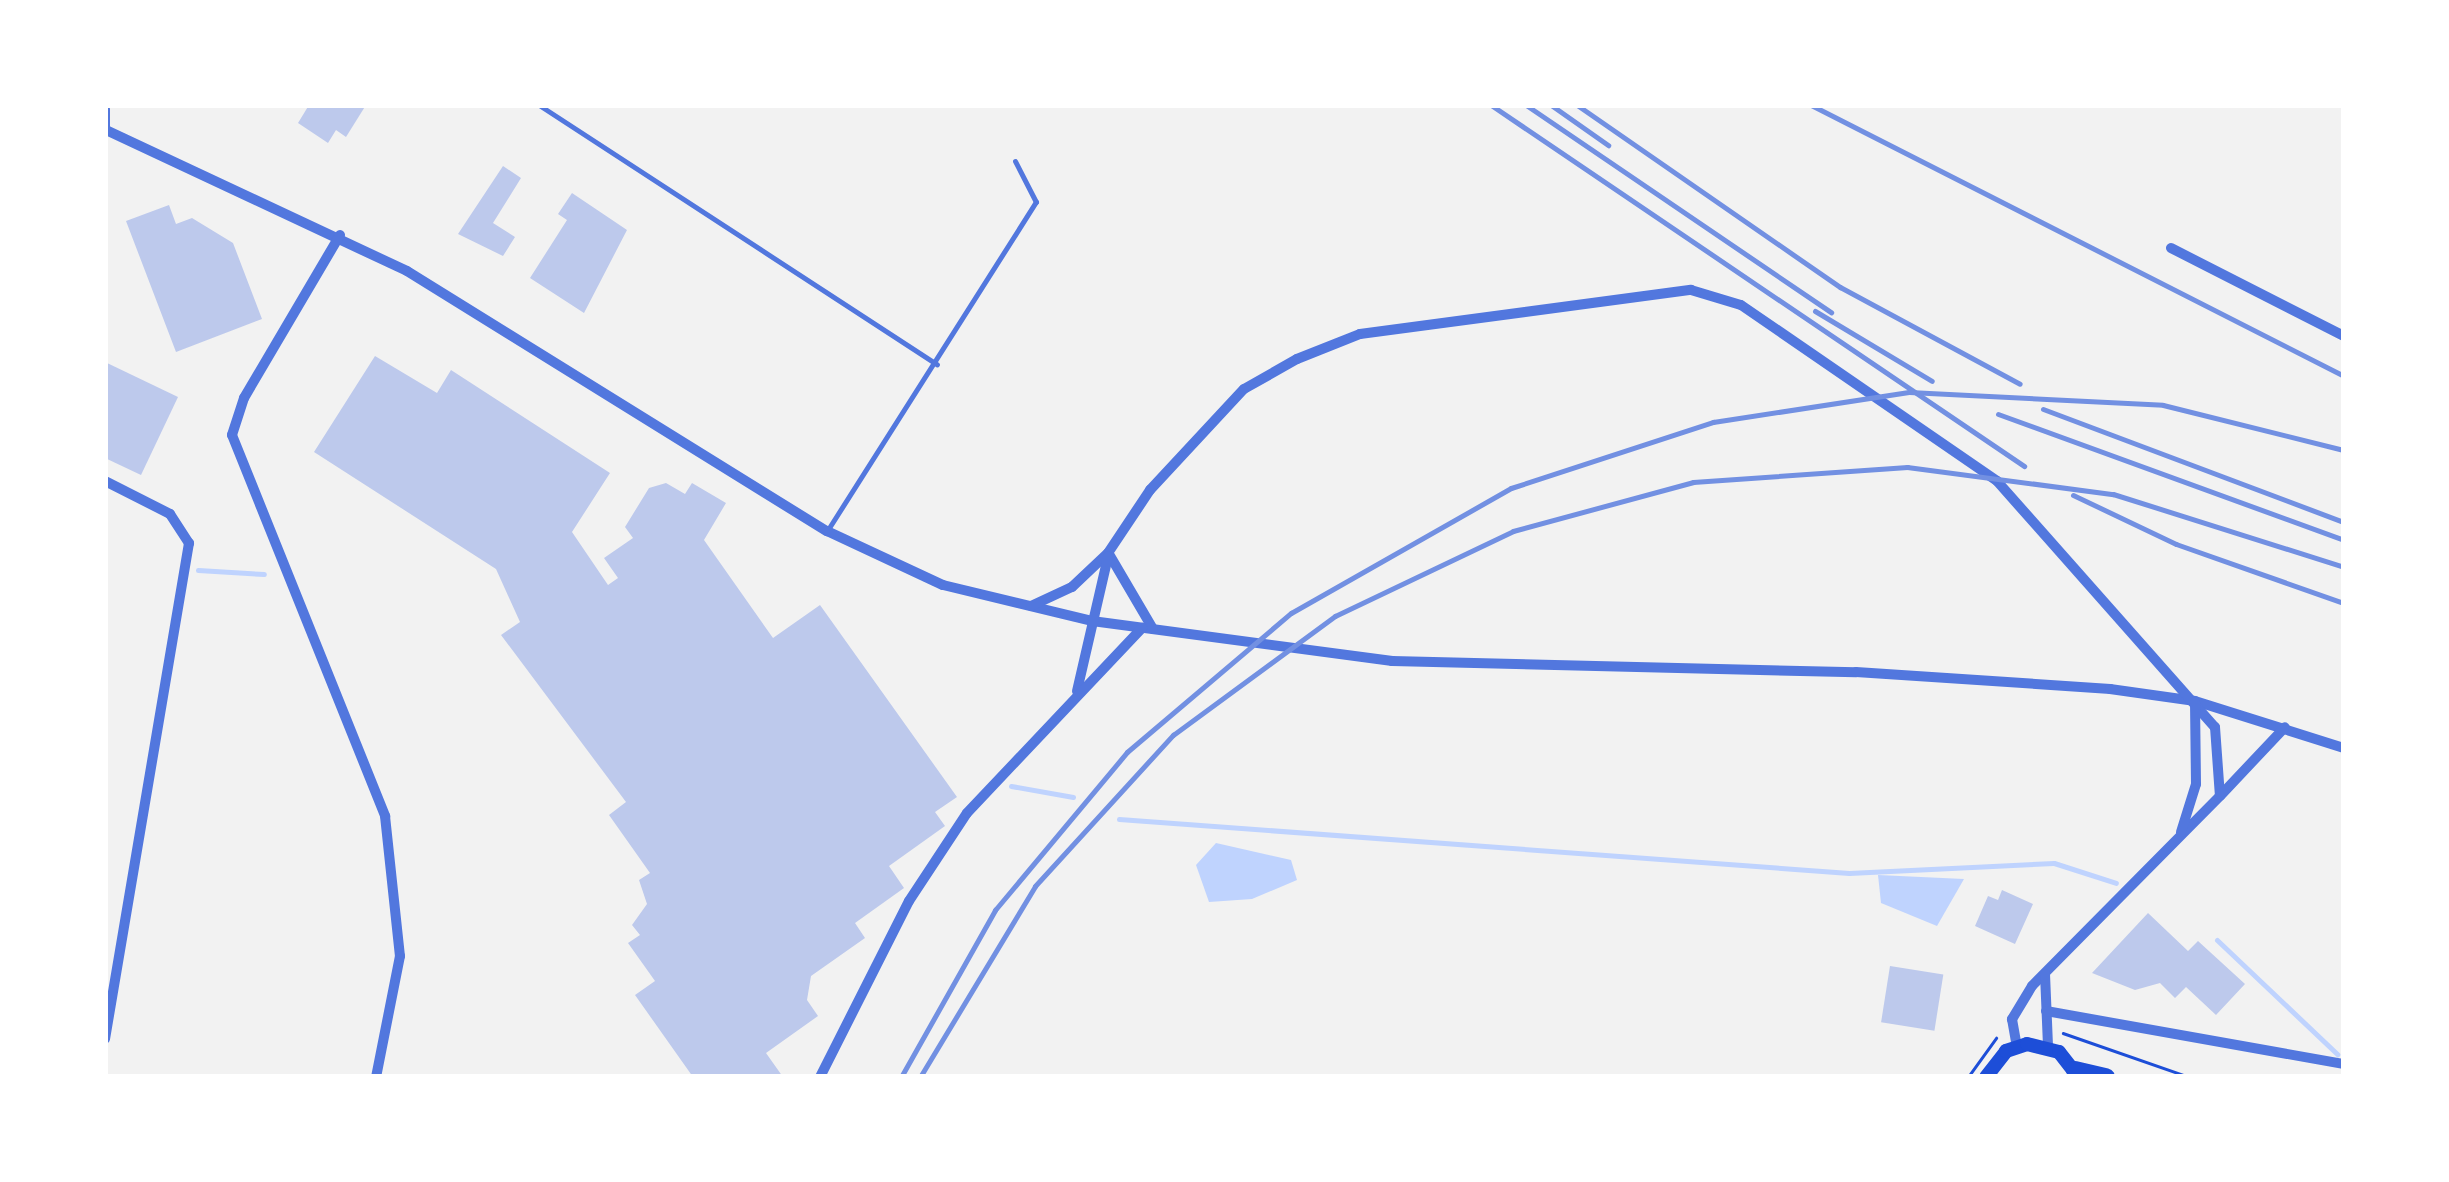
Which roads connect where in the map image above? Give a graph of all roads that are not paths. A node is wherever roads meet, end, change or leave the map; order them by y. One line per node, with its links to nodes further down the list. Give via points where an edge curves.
1 (539, 105): 8 (lane)
2 (105, 108): 3 (street)
3 (106, 130): 5 (street)
4 (1015, 161): 8 (lane, via 1036,202)
5 (340, 235): 10 (street, via 486,315); 28 (street, via 244,398 232,434 386,816 400,956)
6 (2171, 248): 7 (street)
7 (2344, 336)
8 (937, 364): 10 (lane)
9 (105, 481): 23 (street, via 170,514 189,544)
10 (827, 530): 12 (street, via 943,584)
11 (1108, 553): 12 (street, via 1072,587); 13 (street); 14 (street); 16 (street, via 1196,437 1244,389 1298,359 1360,334 1691,290 1741,305 1997,481)
12 (1030, 606): 13 (street)
13 (1092, 621): 14 (street); 15 (street)
14 (1148, 629): 15 (street); 16 (street, via 1392,662 1856,672)
15 (1077, 692): 29 (street, via 967,813 909,901)
16 (2195, 700): 17 (street); 19 (street, via 2214,727); 20 (street, via 2196,784)
17 (2285, 726): 18 (street); 19 (street)
18 (2344, 748)
19 (2220, 796): 20 (street)
20 (2180, 837): 21 (street)
21 (2045, 974): 22 (street); 24 (street, via 2017,1007)
22 (2046, 1012): 25 (street); 26 (street, via 2317,1066)
23 (105, 1039)
24 (2015, 1039): 25 (main road); 30 (main road)
25 (2049, 1039): 27 (main road)
26 (2344, 1064)
27 (2076, 1073): 31 (highway)
28 (376, 1077)
29 (820, 1077)
30 (1986, 1077)
31 (2106, 1077)

